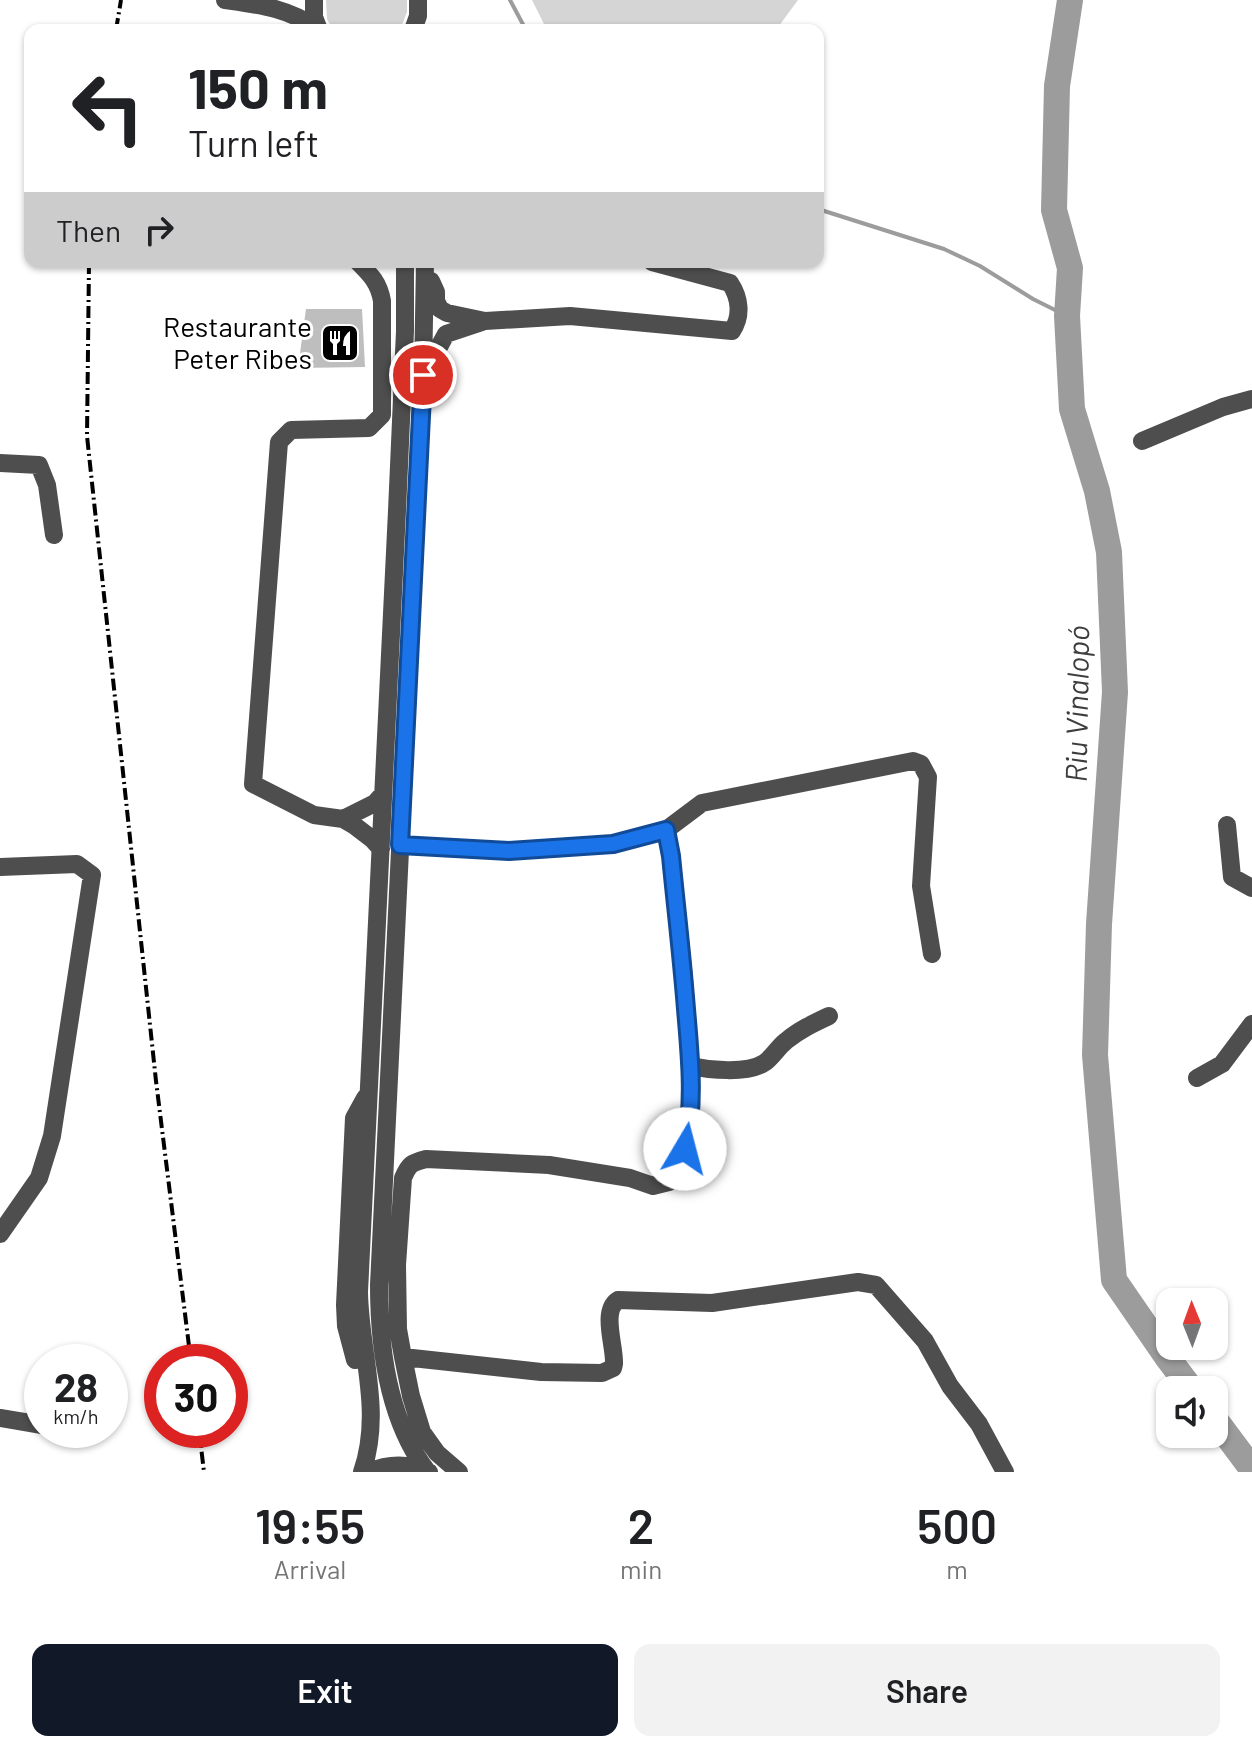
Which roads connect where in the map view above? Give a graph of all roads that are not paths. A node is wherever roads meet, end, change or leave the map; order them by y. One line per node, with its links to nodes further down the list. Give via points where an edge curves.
1 (225, 0): 4 (street, via 276,8)
2 (314, 0): 5 (street)
3 (418, 0): 6 (street)
4 (311, 24)
5 (316, 24)
6 (415, 24)
7 (364, 268): 19 (street, via 376,280 382,301 382,415 369,428 291,430 279,442 253,784 314,815)
8 (405, 268): 18 (street)
9 (425, 268): 13 (street)
10 (427, 268): 12 (street, via 440,309)
11 (674, 268): 12 (street, via 730,283 738,307 732,331 570,316)
12 (485, 321): 13 (street, via 446,334)
13 (423, 375): 22 (street)
14 (1252, 399): 15 (street)
15 (1142, 441)
16 (0, 463): 17 (street, via 39,465)
17 (54, 535)
18 (383, 794): 19 (street); 23 (street)
19 (343, 819): 23 (street)
20 (1227, 825): 25 (street, via 1232,877)
21 (666, 830): 22 (street, via 613,844 509,851); 26 (street, via 702,803 913,761 921,764 928,777 921,886); 29 (street)
22 (400, 845): 37 (street, via 379,1312 399,1418 413,1453)
23 (381, 849): 35 (street, via 359,1292 371,1397)
24 (0, 867): 31 (street, via 77,864 92,875 52,1136 39,1178)
25 (1252, 888)
26 (932, 954)
27 (829, 1016): 29 (street, via 800,1031 764,1063 729,1070)
28 (1252, 1024): 30 (street, via 1222,1064)
29 (690, 1066): 32 (street, via 689,1131 680,1168 669,1182 653,1186 549,1165 426,1159 412,1163 403,1178 397,1265)
30 (1197, 1078)
31 (0, 1234)
32 (403, 1357): 38 (street, via 422,1432); 39 (street, via 602,1373 614,1364 610,1321 612,1303 618,1300 712,1303 858,1282 876,1285 925,1341)
33 (0, 1418): 34 (street)
34 (24, 1422)
35 (362, 1472)
36 (369, 1472): 37 (street, via 400,1465)
37 (428, 1472)
38 (459, 1472)
39 (1005, 1472)

